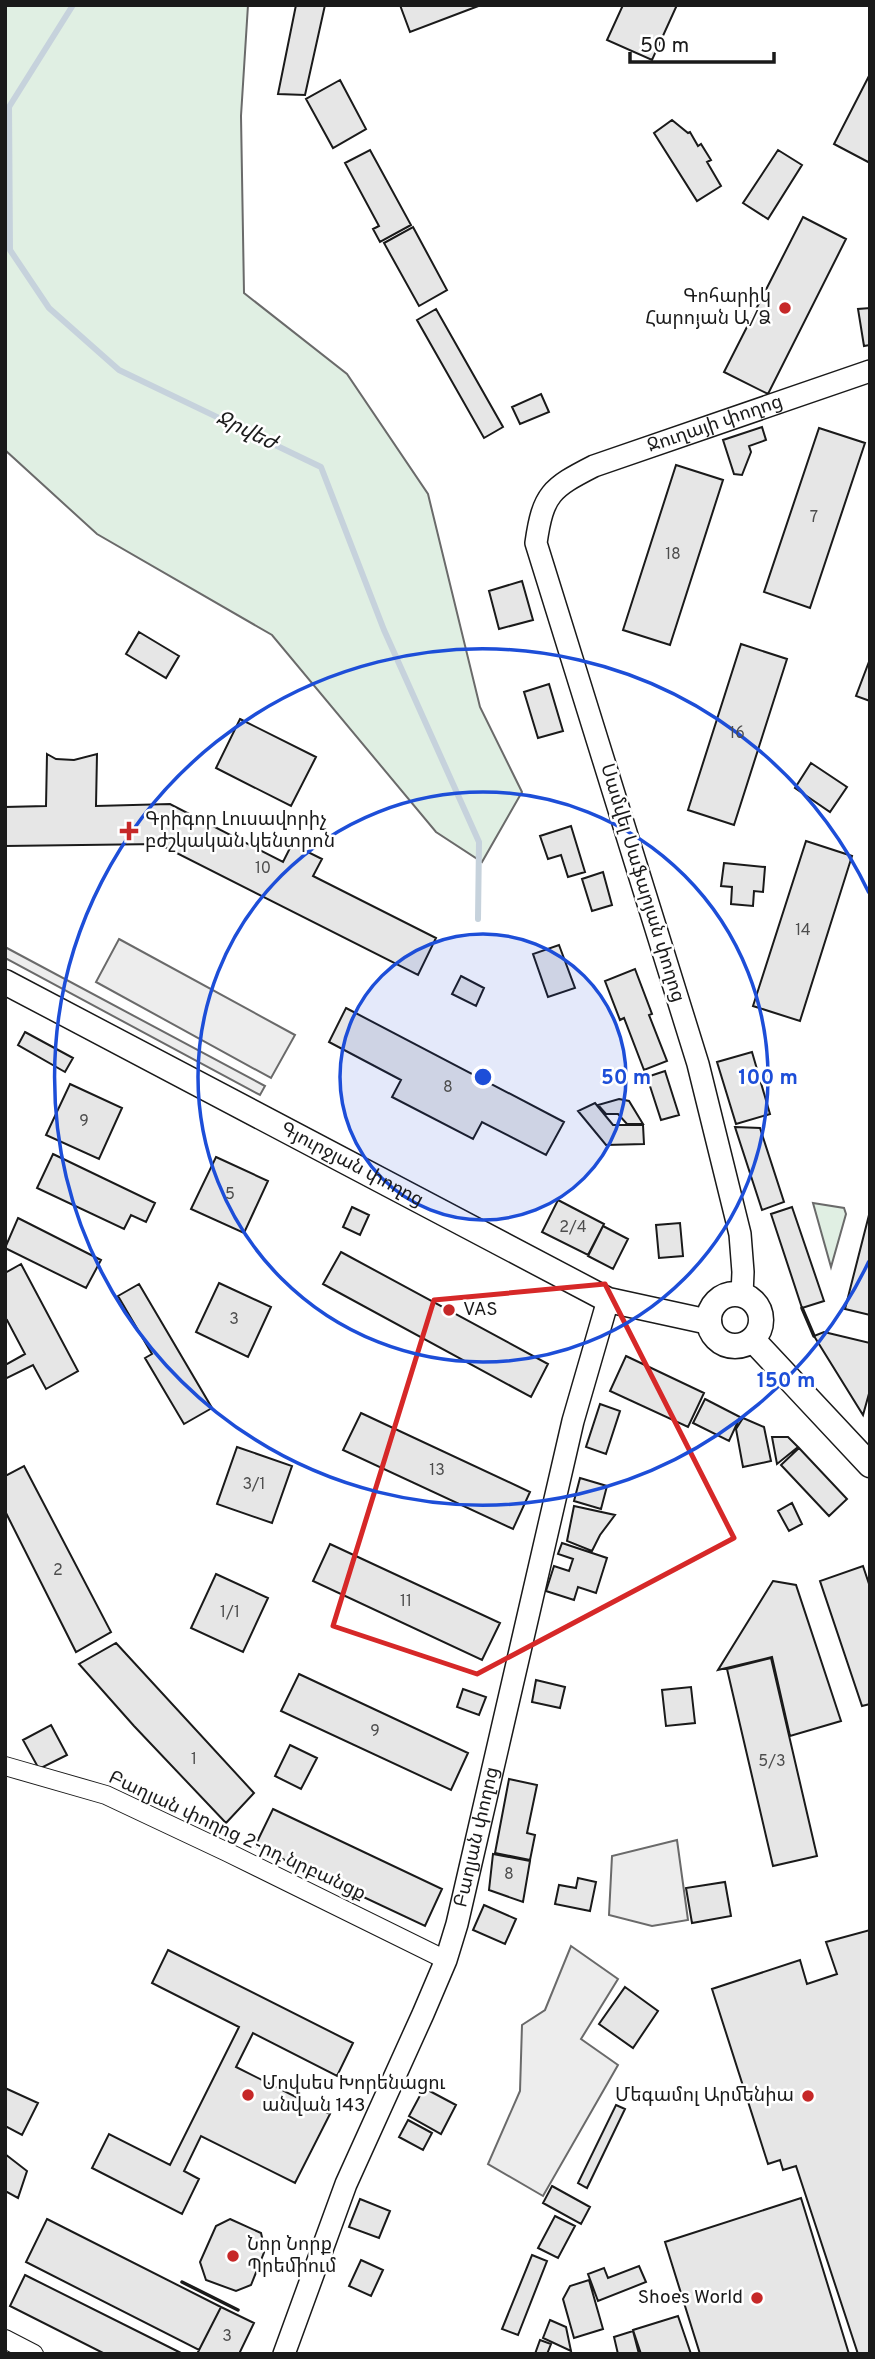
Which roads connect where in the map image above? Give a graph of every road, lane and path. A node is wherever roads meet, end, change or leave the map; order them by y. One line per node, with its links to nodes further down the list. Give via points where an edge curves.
1 (870, 372): 2 (street, Ջուղայի փողոց, via 594,466)
2 (564, 482): 4 (street, Սամվել Սաֆարյան փողոց, via 548,497 536,543 698,1064 740,1234)
3 (5, 982): 5 (main road, Գյուրջյան փողոց)
4 (742, 1295): 6 (main road, via 719,1300); 7 (main road, via 755,1303 762,1318)
5 (608, 1300): 6 (main road, Գյուրջյան փողոց); 10 (street, Բաղյան փողոց, via 573,1421)
6 (709, 1322): 7 (main road, via 722,1343 737,1346)
7 (752, 1340): 8 (main road)
8 (870, 1465)
9 (5, 1766): 10 (street, Բաղյան փողոց 2-րդ նրբանցք, via 106,1795)
10 (446, 1960): 13 (street, Բաղյան փողոց, via 346,2184)
11 (5, 2339): 12 (street)
12 (34, 2354)
13 (284, 2354)

